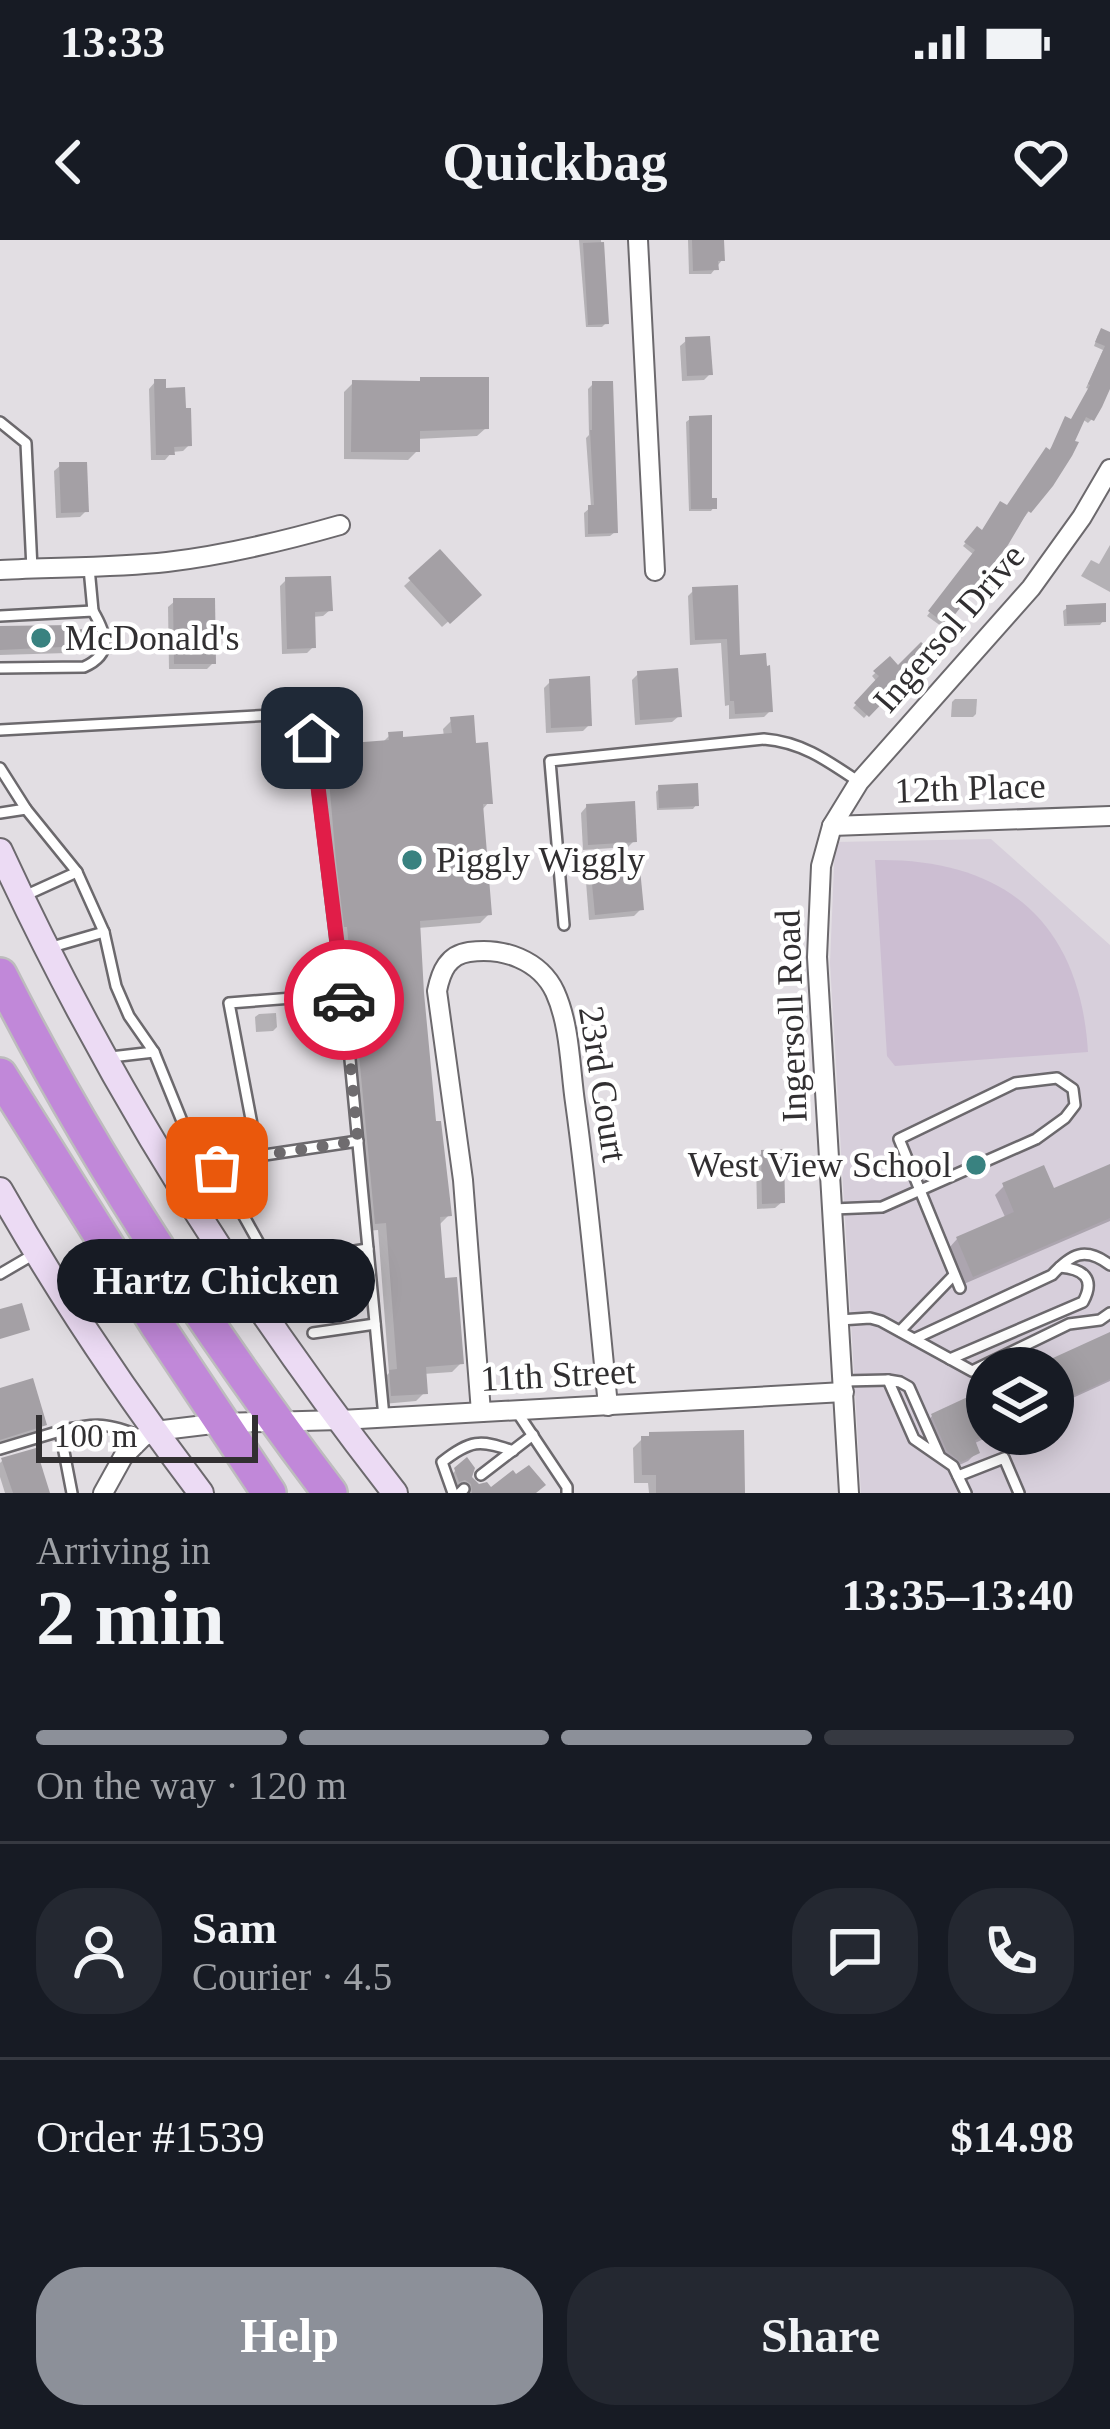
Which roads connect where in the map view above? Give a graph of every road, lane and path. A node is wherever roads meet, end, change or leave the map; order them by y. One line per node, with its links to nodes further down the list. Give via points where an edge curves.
1 (638, 240): 8 (street)
2 (1, 424): 6 (lane, via 26,442)
3 (1110, 470): 14 (street, Ingersol Drive, via 1031,588)
4 (340, 525): 5 (street, via 205,556)
5 (89, 568): 6 (street); 9 (lane)
6 (32, 569): 7 (street)
7 (0, 570)
8 (656, 571)
9 (93, 611): 10 (lane); 11 (lane, via 105,641 95,662)
10 (0, 616)
11 (0, 668)
12 (0, 730): 26 (lane, via 309,713)
13 (0, 768): 15 (lane)
14 (859, 782): 18 (street, Ingersol Drive); 22 (lane, via 789,741 764,739 550,760)
15 (26, 809): 16 (lane); 20 (lane)
16 (0, 813)
17 (1110, 816): 18 (street, 12th Place)
18 (832, 826): 37 (street, Ingersoll Road, via 821,866 817,957)
19 (0, 851): 21 (street)
20 (77, 872): 21 (lane); 23 (lane)
21 (22, 897): 24 (street)
22 (564, 925)
23 (104, 932): 24 (lane); 27 (lane, via 128,1016)
24 (47, 948): 28 (street)
25 (0, 974): 60 (highway, via 111,1175)
26 (343, 994): 31 (lane); 32 (lane, via 229,1003)
27 (154, 1052): 28 (lane); 30 (lane)
28 (106, 1058): 34 (street)
29 (0, 1075): 61 (highway)
30 (186, 1132)
31 (358, 1141): 32 (lane); 38 (lane)
32 (258, 1156): 33 (lane)
33 (217, 1168): 34 (lane); 40 (lane)
34 (177, 1179): 43 (street)
35 (0, 1190): 39 (street)
36 (917, 1190): 36 (lane, via 899,1139 1015,1083 1058,1078 1073,1089 1075,1105 1036,1139); 37 (lane, via 882,1207); 45 (lane)
37 (833, 1209): 48 (street, Ingersoll Road)
38 (368, 1249): 40 (lane); 49 (lane)
39 (37, 1252): 44 (lane); 63 (street)
40 (270, 1263): 43 (lane)
41 (1110, 1265): 42 (lane, via 1079,1255)
42 (1060, 1267): 52 (lane); 53 (lane, via 1084,1274 1082,1302)
43 (234, 1268): 59 (street)
44 (0, 1274)
45 (954, 1275): 46 (lane); 50 (lane)
46 (960, 1288)
47 (1110, 1313): 53 (lane, via 972,1371)
48 (840, 1320): 50 (lane, via 870,1318); 54 (street, Ingersoll Road)
49 (375, 1324): 51 (lane); 58 (lane)
50 (900, 1331): 52 (lane)
51 (313, 1333)
52 (914, 1339): 53 (lane)
53 (950, 1359)
54 (844, 1386): 55 (street, 11th Street); 68 (lane, via 888,1380 909,1387 940,1457); 77 (street, Ingersoll Road)
55 (608, 1406): 56 (street, 11th Street); 57 (street, 23rd Court, via 564,1023 554,990 532,964 499,950 449,960 437,991 464,1180)
56 (516, 1410): 57 (street, 11th Street); 64 (lane)
57 (481, 1412): 58 (street, 11th Street)
58 (384, 1417): 59 (street, 11th Street)
59 (341, 1420): 60 (street, 11th Street); 75 (street)
60 (275, 1421): 61 (street, 11th Street); 74 (highway)
61 (221, 1423): 63 (street, 11th Street); 73 (highway)
62 (60, 1430): 63 (lane, via 92,1423); 65 (lane); 70 (lane)
63 (149, 1434): 71 (street, via 123,1457); 72 (street)
64 (533, 1435): 66 (lane); 76 (lane)
65 (0, 1449)
66 (513, 1451): 67 (lane); 69 (lane, via 485,1441 442,1462)
67 (482, 1475)
68 (958, 1477): 78 (lane); 79 (lane, via 1004,1458)
69 (459, 1492)
70 (72, 1493)
71 (103, 1493)
72 (201, 1493)
73 (269, 1493)
74 (330, 1493)
75 (395, 1493)
76 (567, 1493)
77 (849, 1493)
78 (966, 1493)
79 (1019, 1493)

